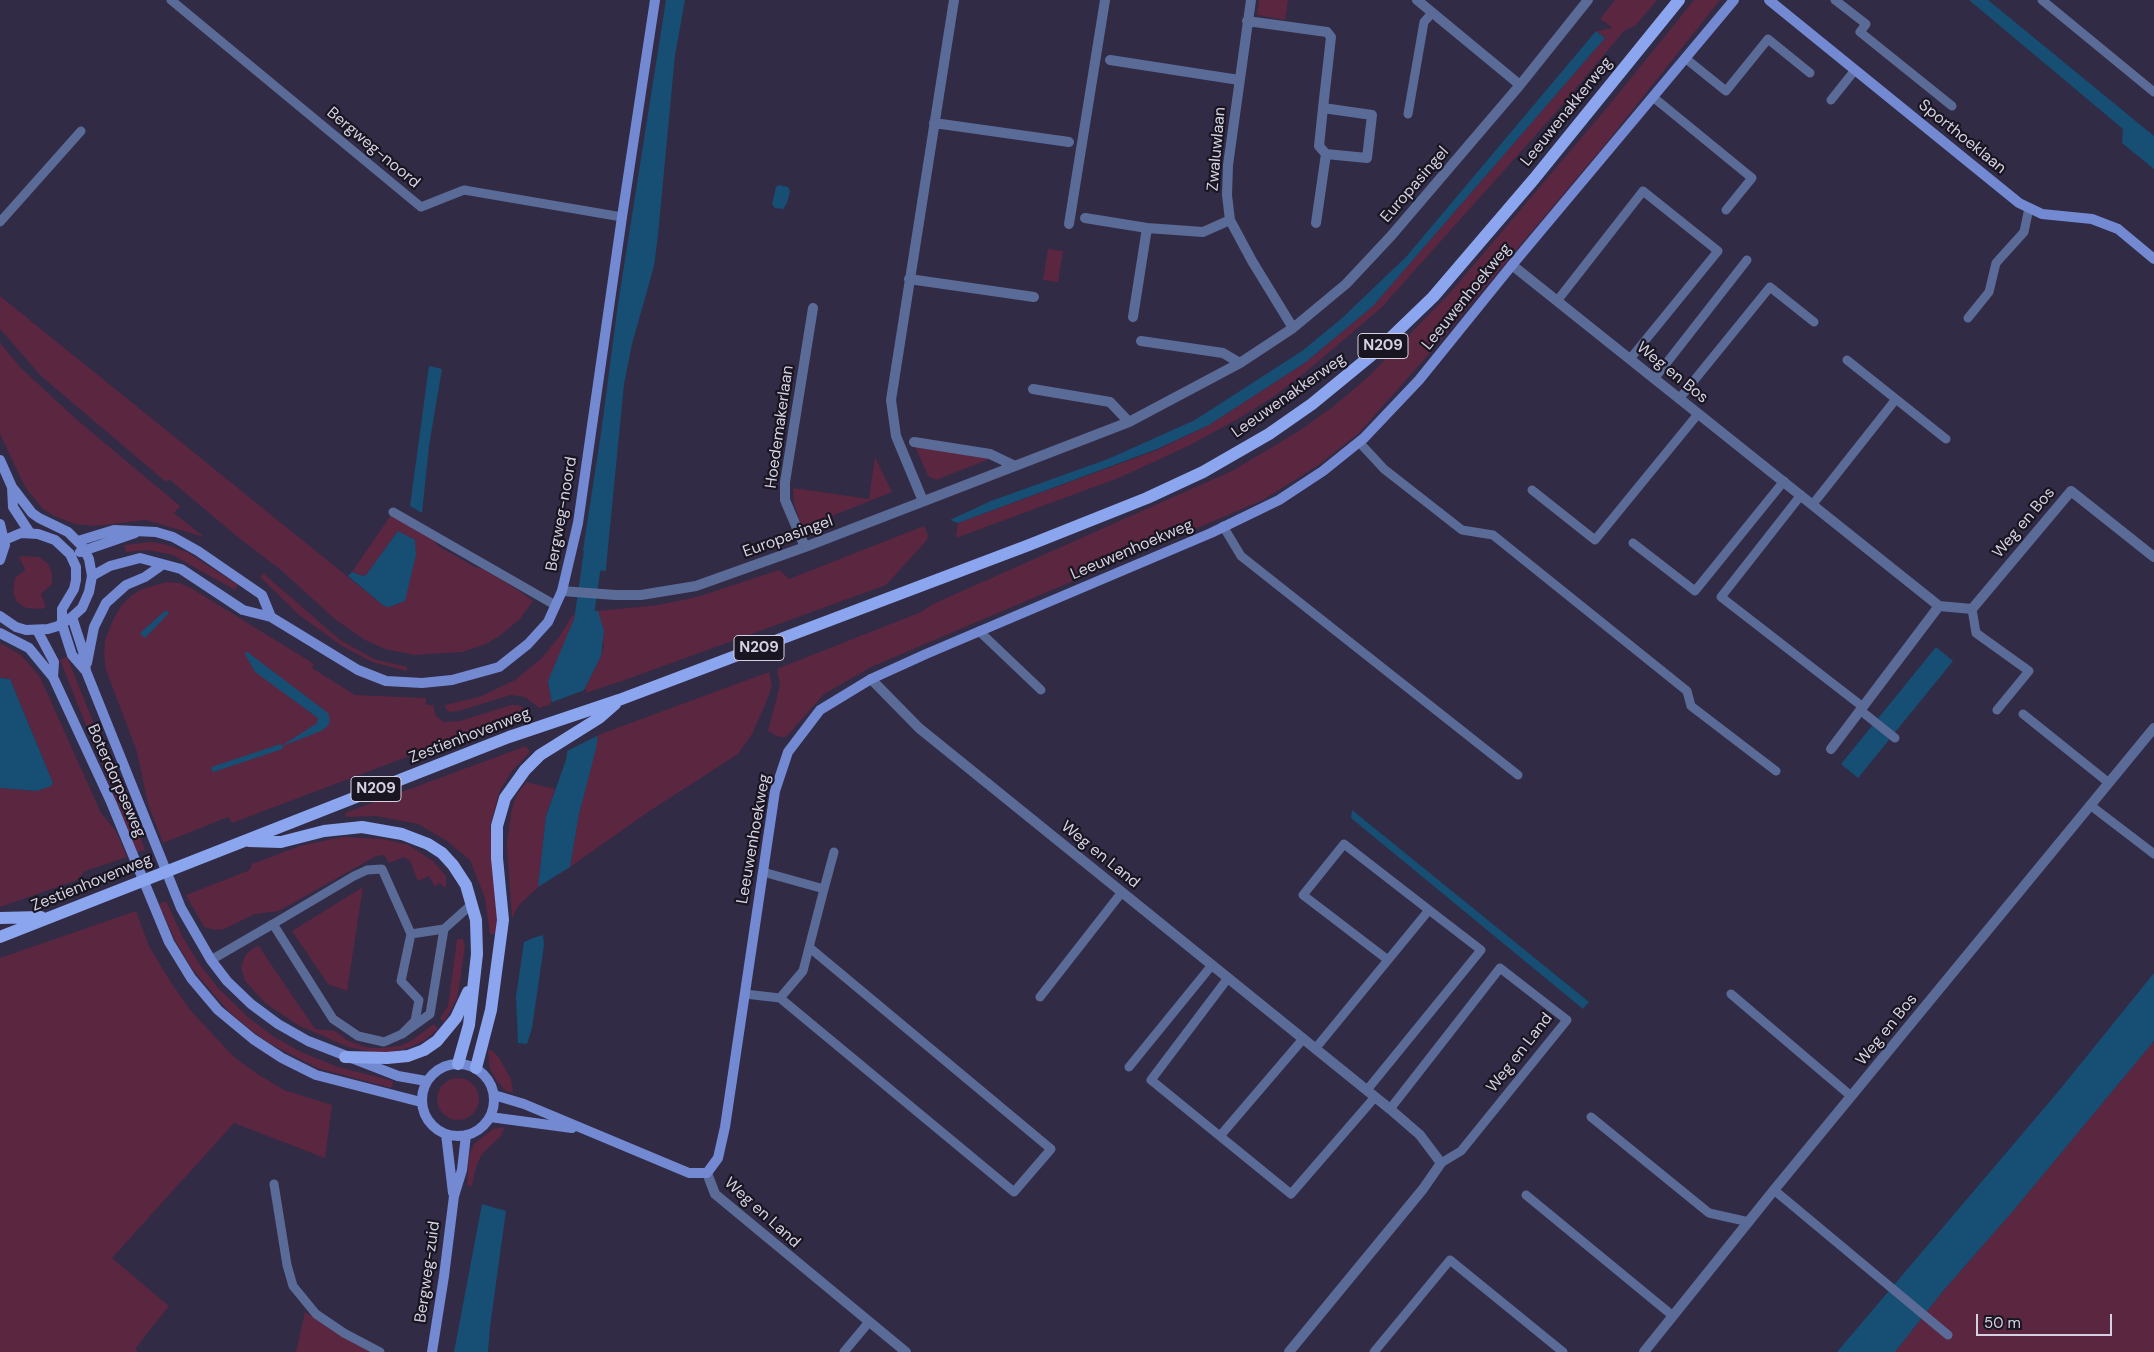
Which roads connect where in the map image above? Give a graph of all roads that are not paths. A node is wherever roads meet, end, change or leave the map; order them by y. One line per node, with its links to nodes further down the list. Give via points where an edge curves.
1 (171, 0): 33 (lane, Bergweg-noord, via 421,207 464,190)
2 (656, 0): 33 (street, Bergweg-noord)
3 (954, 0): 27 (street)
4 (1105, 0): 38 (street)
5 (1251, 0): 14 (street, Zwaluwlaan)
6 (1417, 0): 13 (street)
7 (1588, 0): 20 (street, Europasingel)
8 (1679, 0): 88 (main road, Leeuwenakkerweg / N209, via 1534,179 1433,297 1379,350 1312,404 1269,434 1203,472 1147,498)
9 (1734, 0): 15 (street, Leeuwenhoekweg)
10 (1770, 0): 17 (street, Sporthoeklaan)
11 (1835, 0): 24 (lane, via 1866,24 1860,32)
12 (2042, 0): 21 (lane)
13 (1432, 13): 20 (street); 26 (lane, via 1424,22)
14 (1247, 21): 19 (street, Zwaluwlaan); 25 (street, via 1327,32 1331,37)
15 (1685, 58): 18 (lane, via 1726,91 1768,39); 22 (street, Leeuwenhoekweg)
16 (1110, 60): 19 (street)
17 (1856, 70): 23 (lane); 31 (street, Sporthoeklaan)
18 (1810, 73)
19 (1239, 80): 35 (street, Zwaluwlaan, via 1226,195)
20 (1520, 85): 50 (street, Europasingel, via 1391,236 1346,284)
21 (2154, 92)
22 (1653, 97): 32 (lane, via 1752,178); 42 (street, Leeuwenhoekweg)
23 (1831, 100)
24 (1952, 106)
25 (1323, 108): 30 (street, via 1319,146); 30 (street, via 1372,115 1367,158)
26 (1408, 114)
27 (934, 123): 29 (street); 43 (street)
28 (81, 131): 36 (lane)
29 (1069, 142)
30 (1326, 154): 37 (street)
31 (2029, 208): 40 (street, Sporthoeklaan, via 2042,214 2092,218 2118,229); 48 (lane, via 2024,232 1996,263 1989,292)
32 (1726, 210)
33 (622, 217): 87 (street, Bergweg-noord, via 578,523)
34 (1085, 218): 39 (street)
35 (1230, 220): 39 (street, via 1203,232); 50 (street, Zwaluwlaan)
36 (0, 222)
37 (1316, 223)
38 (1069, 224)
39 (1147, 228): 47 (street)
40 (2154, 258)
41 (1747, 260): 55 (lane)
42 (1512, 265): 45 (street, Weg en Bos); 63 (street, Leeuwenhoekweg, via 1400,402)
43 (909, 280): 44 (street); 70 (street, via 891,400 896,436)
44 (1034, 297)
45 (1557, 301): 52 (street, Weg en Bos); 52 (lane, via 1643,191 1718,251)
46 (813, 308): 80 (street, Hoedemakerlaan, via 785,482 785,500)
47 (1133, 317)
48 (1968, 318)
49 (1814, 322): 57 (lane, via 1770,287)
50 (1293, 328): 54 (street, Europasingel)
51 (1141, 341): 54 (street, via 1223,353)
52 (1630, 360): 55 (street, Weg en Bos)
53 (1847, 360): 58 (lane)
54 (1240, 363): 60 (street, Europasingel)
55 (1654, 379): 57 (street, Weg en Bos)
56 (1033, 390): 60 (street, via 1110,402)
57 (1679, 399): 59 (street, Weg en Bos)
58 (1896, 400): 61 (lane); 71 (lane)
59 (1698, 414): 66 (street, Weg en Bos); 68 (lane, via 1594,540)
60 (1129, 422): 65 (street, Europasingel)
61 (1946, 440)
62 (914, 442): 65 (street, via 990,454)
63 (1358, 442): 74 (street, Leeuwenhoekweg, via 1323,471 1279,500); 110 (lane, via 1384,469 1462,530 1493,535 1687,691 1691,706)
64 (0, 460): 67 (street)
65 (1015, 466): 70 (street, Europasingel)
66 (1784, 481): 69 (street, Weg en Bos); 79 (lane, via 1695,591)
67 (12, 487): 75 (street, via 14,507); 78 (street, via 39,518 63,529)
68 (1532, 490)
69 (1801, 495): 71 (street, Weg en Bos); 104 (lane, via 1721,596)
70 (923, 501): 80 (street, Europasingel)
71 (1813, 504): 90 (street, Weg en Bos)
72 (394, 512): 89 (lane)
73 (0, 524): 77 (street)
74 (1223, 526): 97 (street, Leeuwenhoekweg); 111 (lane, via 1241,556)
75 (30, 532): 77 (street); 82 (street, via 55,540)
76 (136, 532): 78 (street, via 114,530); 81 (street); 94 (street, via 156,532 173,537 198,551 262,595)
77 (2, 541): 84 (street, via 4,550)
78 (78, 541): 81 (street)
79 (1633, 543)
80 (805, 547): 87 (street, Europasingel, via 696,586 615,595)
81 (86, 551): 82 (street); 86 (street)
82 (70, 554): 95 (street, via 76,567 76,580 62,609)
83 (2154, 557): 91 (street, Weg en Bos, via 2071,491)
84 (0, 560)
85 (162, 565): 86 (street, Bergweg-noord, via 140,558 110,566); 94 (street, Bergweg-noord, via 181,569 243,610); 99 (street, via 146,577 126,585 106,603 94,627)
86 (92, 576): 93 (street, via 86,601)
87 (562, 591): 89 (street, Bergweg-noord)
88 (898, 595): 103 (main road, Zestienhovenweg / N209)
89 (555, 605): 94 (street, Bergweg-noord, via 548,622 528,644 499,667 430,683 386,681 358,670)
90 (1940, 606): 91 (street); 104 (street)
91 (1972, 609): 105 (lane, via 1976,633 2029,671)
92 (0, 616): 96 (street, via 16,627)
93 (72, 617): 95 (street); 99 (street, Boterdorpseweg)
94 (271, 617)
95 (62, 624): 96 (street); 99 (street, Boterdorpseweg, via 72,655)
96 (37, 630): 100 (street, Boterdorpseweg, via 54,662)
97 (979, 631): 101 (street, Leeuwenhoekweg); 102 (lane)
98 (0, 633): 100 (street, Boterdorpseweg, via 29,648)
99 (86, 671): 129 (street, Boterdorpseweg, via 181,908)
100 (53, 677): 149 (street, Boterdorpseweg, via 111,802 169,942 191,978 218,1010 252,1039 316,1074)
101 (871, 679): 117 (street, Leeuwenhoekweg, via 820,710 788,752 775,791); 119 (street, Weg en Land, via 919,728)
102 (1041, 690)
103 (619, 700): 114 (main road, Zestienhovenweg / N209, via 510,737); 144 (main road, N209, via 599,718 540,755 505,798 497,826 503,920 491,1010)
104 (1861, 709): 108 (lane); 109 (street)
105 (1997, 710)
106 (2023, 714): 112 (lane)
107 (2154, 728): 112 (street, Weg en Bos)
108 (1895, 738)
109 (1831, 749)
110 (1776, 771)
111 (1518, 775)
112 (2109, 783): 113 (street, Weg en Bos)
113 (2090, 805): 116 (lane); 148 (street, Weg en Bos)
114 (238, 843): 120 (main road, N209, via 281,842 348,827 380,828 428,844 442,853 466,885); 122 (main road, Zestienhovenweg / N209)
115 (834, 852): 118 (lane)
116 (2154, 854)
117 (763, 872): 118 (lane); 134 (street, Leeuwenhoekweg)
118 (824, 889): 128 (lane)
119 (1122, 892): 131 (street, Weg en Land); 136 (lane)
120 (472, 904): 125 (lane); 133 (main road, N209, via 476,920)
121 (1429, 910): 130 (lane); 130 (lane, via 1344,844 1303,895); 146 (lane, via 1480,950)
122 (49, 917): 123 (main road, N209); 127 (main road, Zestienhovenweg / N209)
123 (0, 918)
124 (273, 924): 126 (lane, via 354,876 367,870 382,869); 129 (lane); 138 (lane, via 333,1019 358,1036 384,1042)
125 (444, 929): 126 (lane); 138 (lane, via 430,1014)
126 (411, 934): 138 (lane, via 401,981 419,1000 415,1021)
127 (0, 937)
128 (810, 948): 137 (lane, via 803,970); 137 (lane, via 1051,1149 1014,1192)
129 (211, 960): 141 (street, Boterdorpseweg, via 227,981 278,1024 308,1042)
130 (1388, 960): 140 (lane)
131 (1212, 965): 132 (street, Weg en Land); 143 (lane)
132 (1228, 978): 139 (street, Weg en Land); 156 (lane, via 1151,1080)
133 (472, 983): 141 (main road, N209, via 456,1018 424,1050 388,1058); 142 (main road, N209, via 469,1025)
134 (745, 994): 137 (lane); 158 (street, Leeuwenhoekweg, via 725,1127 718,1158)
135 (1731, 994): 148 (lane)
136 (1040, 997)
137 (780, 998)
138 (402, 1034)
139 (1303, 1039): 140 (street, Weg en Land); 156 (lane)
140 (1315, 1049): 146 (street, Weg en Land)
141 (345, 1057): 145 (street, Boterdorpseweg, via 398,1076)
142 (458, 1064): 144 (street); 145 (street, via 440,1068)
143 (1129, 1067)
144 (476, 1068): 147 (street, via 488,1080)
145 (426, 1081): 149 (street)
146 (1371, 1094): 150 (street, Weg en Land); 156 (lane, via 1291,1194)
147 (494, 1095): 151 (street); 153 (street, Weg en Land)
148 (1851, 1096): 160 (street, Weg en Bos)
149 (421, 1102): 154 (street, via 426,1118)
150 (1390, 1109): 157 (street, Weg en Land, via 1420,1135); 157 (lane, Weg en Land, via 1500,968 1567,1020 1462,1151)
151 (490, 1117): 153 (street, Weg en Land); 155 (street, via 480,1128)
152 (1591, 1117): 163 (lane, via 1710,1213)
153 (586, 1129): 158 (street, Weg en Land, via 689,1173)
154 (446, 1134): 155 (street); 162 (street, Bergweg-zuid)
155 (466, 1135): 162 (street, Bergweg-zuid, via 462,1170)
156 (1220, 1136)
157 (1441, 1163): 171 (street, Weg en Land)
158 (707, 1173): 165 (street, Weg en Land, via 715,1194)
159 (274, 1184): 167 (lane, via 293,1286 316,1314)
160 (1774, 1190): 163 (street, Weg en Bos); 166 (lane)
161 (1526, 1195): 164 (lane)
162 (454, 1196): 168 (street, Bergweg-zuid)
163 (1749, 1222): 164 (street, Weg en Bos)
164 (1673, 1316): 174 (street, Weg en Bos)
165 (869, 1322): 169 (lane); 170 (street, Weg en Land)
166 (1948, 1335)
167 (380, 1352)
168 (432, 1352)
169 (844, 1352)
170 (906, 1352)
171 (1289, 1352)
172 (1374, 1352): 173 (lane, via 1450,1260)
173 (1563, 1352)
174 (1644, 1352)

